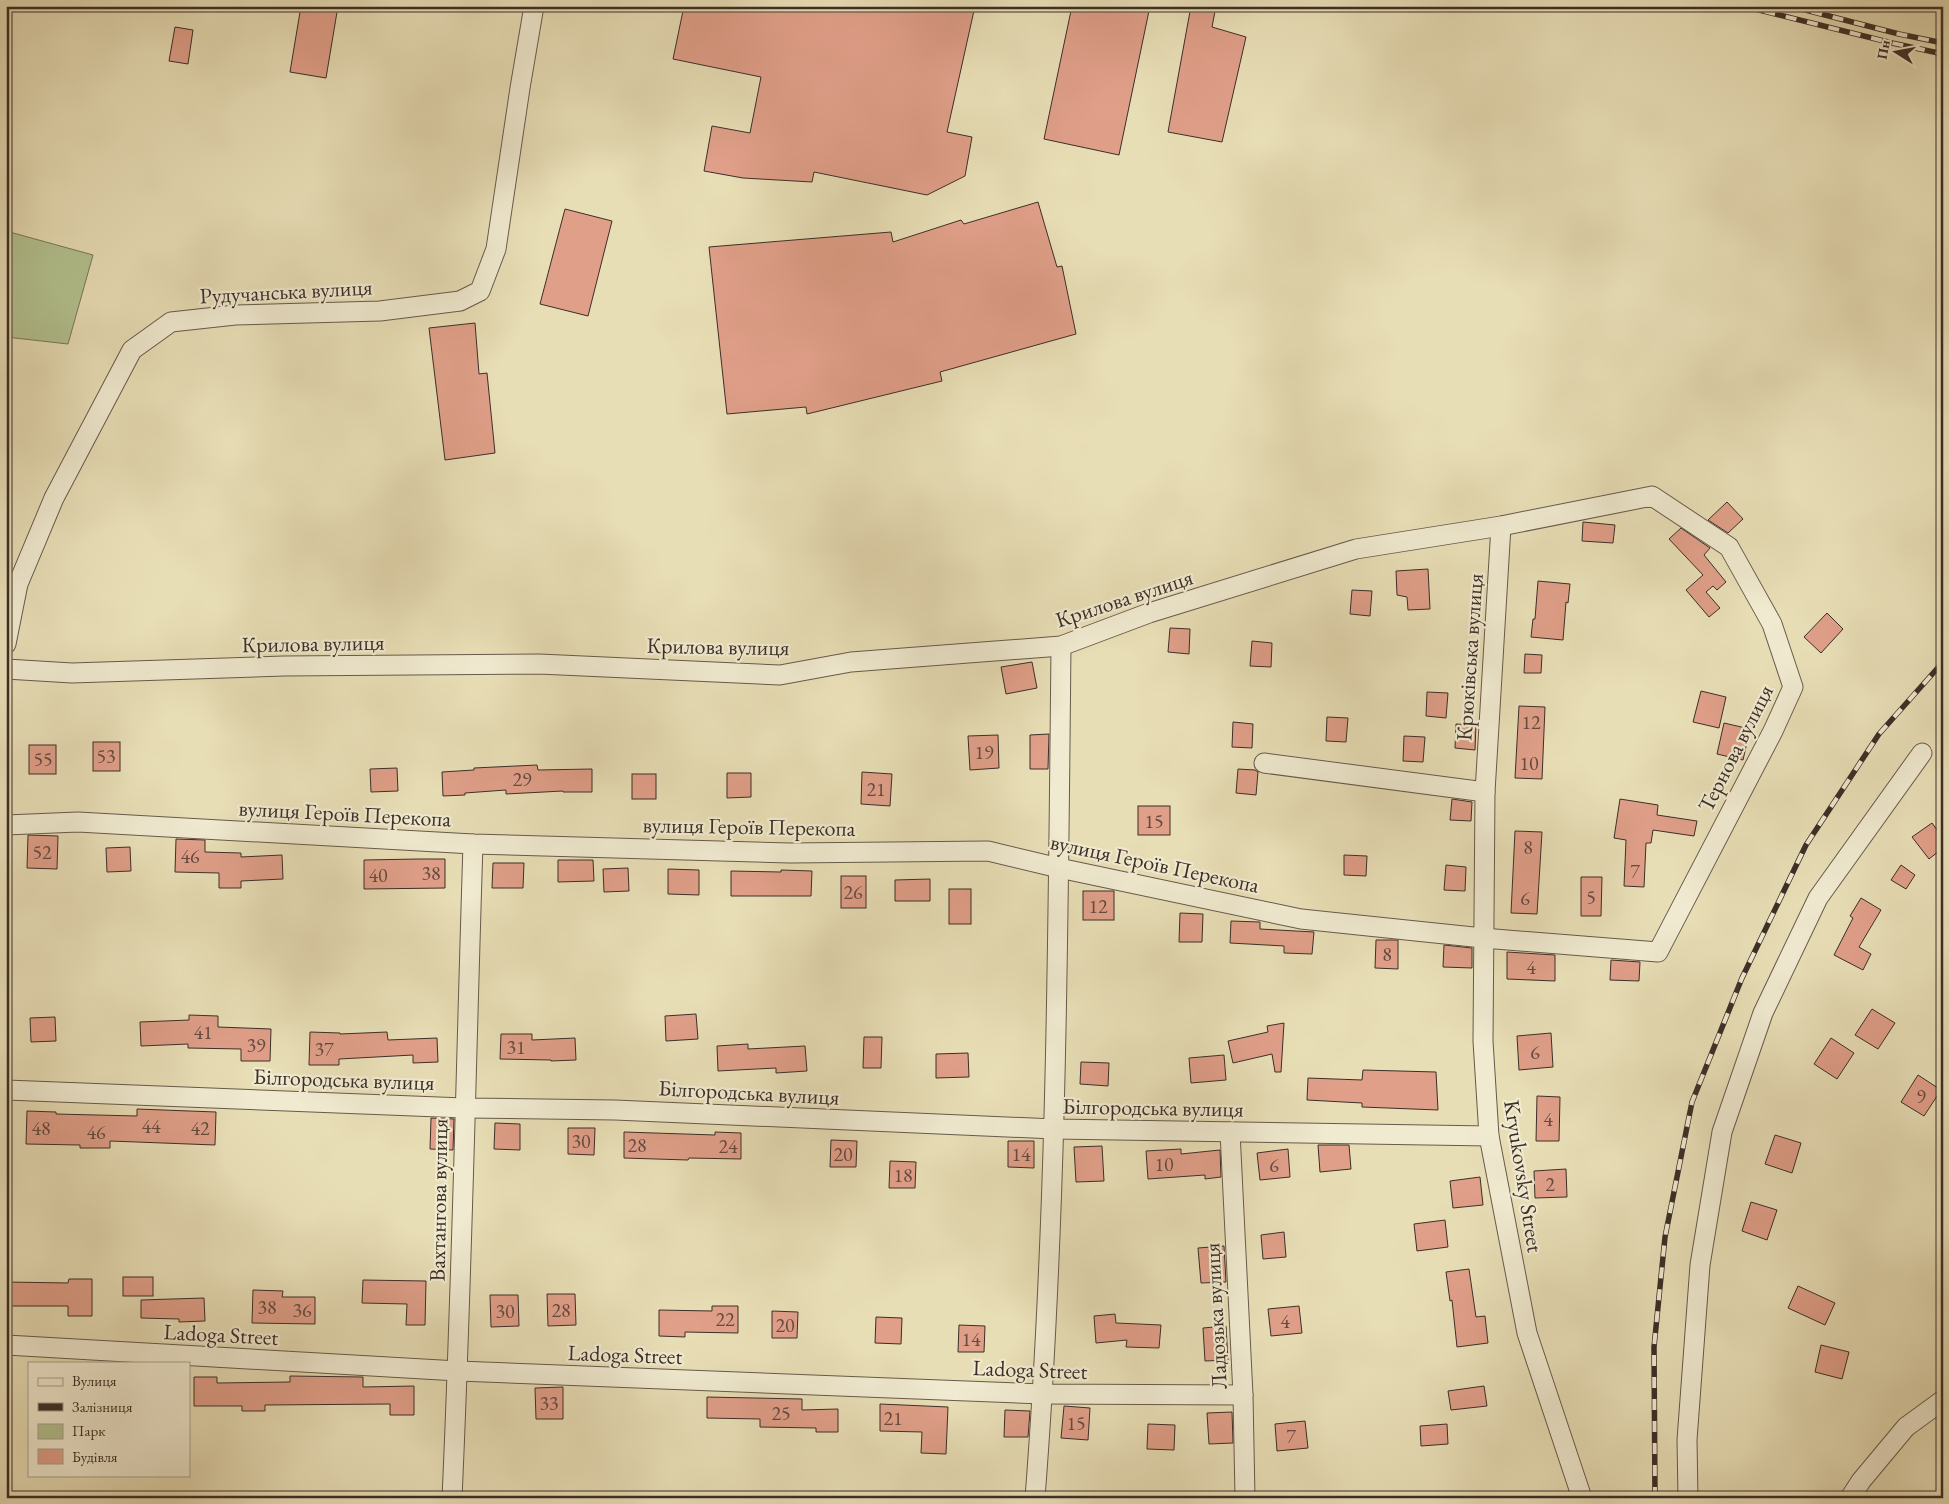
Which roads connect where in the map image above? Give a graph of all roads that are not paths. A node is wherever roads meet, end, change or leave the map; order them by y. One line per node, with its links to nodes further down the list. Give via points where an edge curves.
1 (534, 6): 3 (street, Рудучанська вулиця, via 496,249 480,290 460,300 380,311 235,315 171,322 132,350 54,498 18,584)
2 (1501, 526): 4 (street, Крилова вулиця, via 1356,549 1149,613); 8 (street, Крюківська вулиця); 12 (street, Тернова вулиця, via 1652,496 1729,547 1772,624 1793,687 1658,952)
3 (6, 644)
4 (1061, 646): 5 (street, Крилова вулиця, via 851,662 780,675 539,664 72,672); 11 (street)
5 (6, 669)
6 (1922, 753): 27 (street, via 1818,898 1762,1013 1722,1132 1700,1265 1687,1440)
7 (1264, 764): 8 (street)
8 (1485, 792): 12 (street, Kryukovsky Street)
9 (6, 825): 10 (street, вулиця Героїв Перекопа, via 78,822)
10 (473, 844): 11 (street, вулиця Героїв Перекопа, via 790,853 988,851); 14 (street, Вахтангова вулиця)
11 (1059, 868): 12 (street, вулиця Героїв Перекопа, via 1302,918); 15 (street)
12 (1483, 938): 17 (street, Kryukovsky Street, via 1483,1041)
13 (6, 1090): 14 (street, Білгородська вулиця)
14 (464, 1108): 15 (street, Білгородська вулиця, via 615,1110); 19 (street, Вахтангова вулиця)
15 (1054, 1129): 16 (street, Білгородська вулиця); 20 (street)
16 (1230, 1132): 17 (street, Білгородська вулиця); 21 (street, Ладозька вулиця)
17 (1489, 1136): 26 (street, Kryukovsky Street, via 1527,1333)
18 (6, 1345): 19 (street, Ladoga Street)
19 (458, 1371): 20 (street, Ladoga Street); 23 (street, Вахтангова вулиця)
20 (1043, 1394): 21 (street, Ladoga Street); 24 (street)
21 (1243, 1395): 25 (street, Ладозька вулиця)
22 (1943, 1400): 28 (street, via 1906,1427)
23 (452, 1498)
24 (1035, 1498)
25 (1245, 1498)
26 (1582, 1498)
27 (1688, 1498)
28 (1850, 1498)

